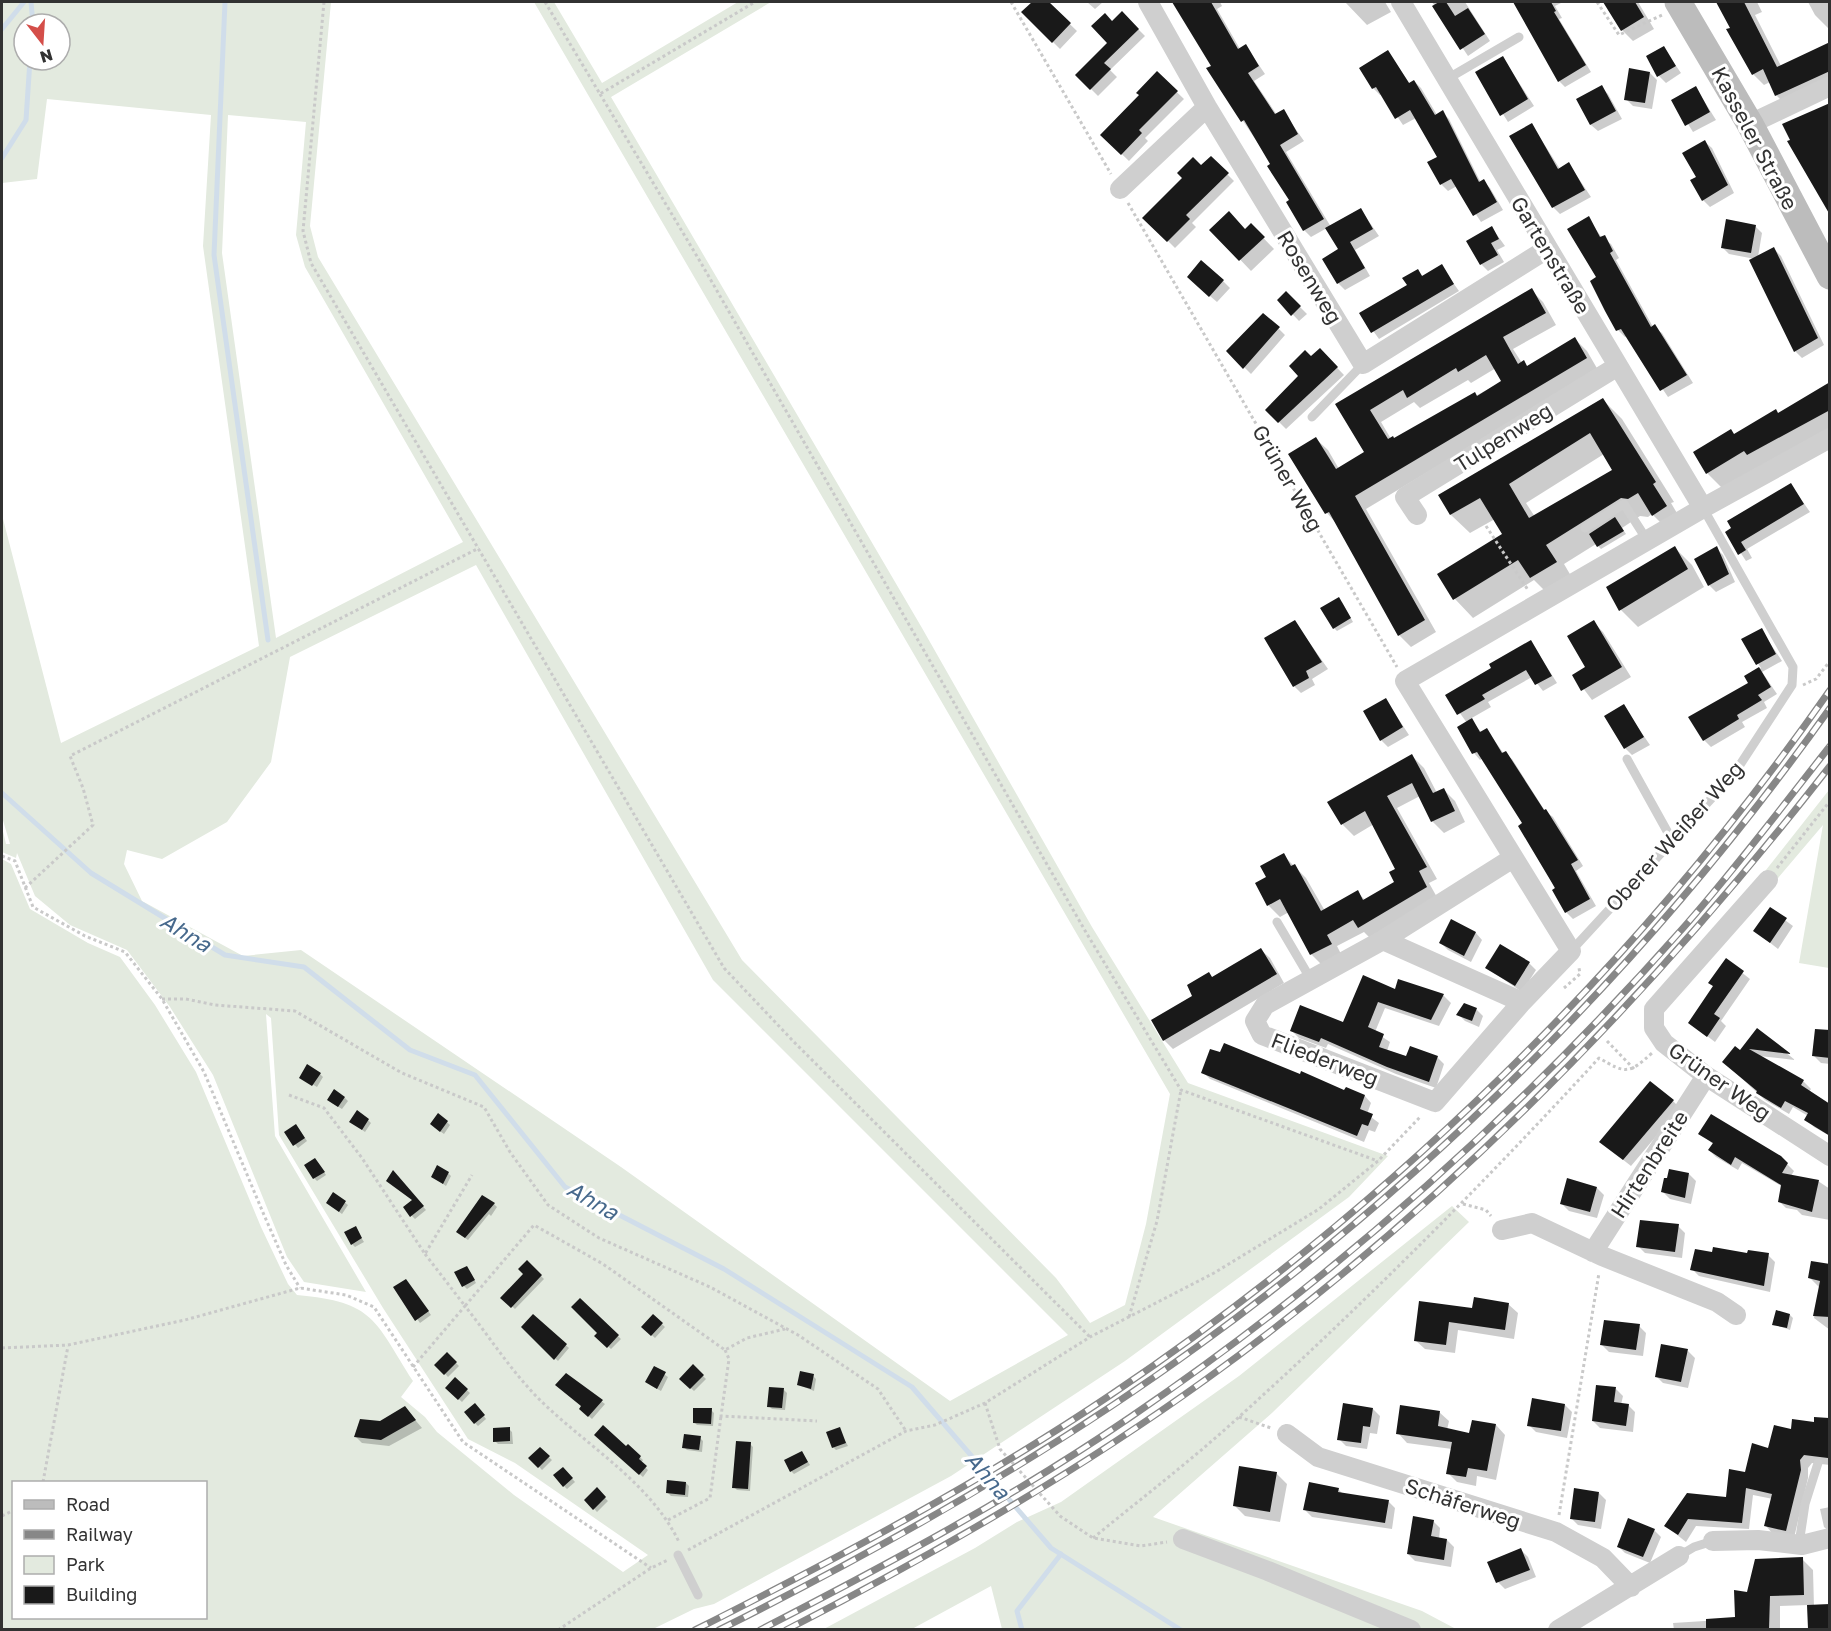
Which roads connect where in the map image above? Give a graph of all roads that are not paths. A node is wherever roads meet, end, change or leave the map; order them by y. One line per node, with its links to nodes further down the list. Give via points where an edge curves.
1 (1148, 2): 7 (street, Rosenweg)
2 (1401, 2): 5 (street, Gartenstraße)
3 (1680, 4): 8 (main road, Kasseler Straße)
4 (1519, 37): 5 (lane)
5 (1447, 79): 10 (street, Gartenstraße)
6 (1830, 86): 8 (street)
7 (1207, 107): 9 (street); 12 (street, Rosenweg)
8 (1750, 124): 11 (main road, Kasseler Straße)
9 (1120, 189)
10 (1547, 249): 12 (street); 13 (street, Gartenstraße)
11 (1830, 276)
12 (1363, 364): 14 (lane)
13 (1618, 366): 18 (street, Gartenstraße); 19 (street, Tulpenweg, via 1405,497)
14 (1312, 417)
15 (1830, 438): 16 (street)
16 (1808, 450): 17 (street); 18 (street)
17 (1830, 453)
18 (1703, 508): 21 (street); 23 (lane, Oberer Weißer Weg, via 1793,667 1792,685 1734,774)
19 (1417, 515)
20 (1585, 528): 21 (lane, via 1624,504)
21 (1647, 540): 24 (street, via 1405,681)
22 (1627, 759): 23 (lane)
23 (1672, 840): 28 (lane, Oberer Weißer Weg)
24 (1513, 858): 27 (street, Fliederweg); 28 (street)
25 (1768, 880): 31 (street, Grüner Weg, via 1654,1009 1654,1029 1664,1043)
26 (1277, 922): 29 (lane)
27 (1383, 940): 29 (street, Fliederweg); 30 (street)
28 (1571, 951): 30 (street, Oberer Weißer Weg)
29 (1310, 978): 32 (street, Fliederweg, via 1265,1005 1255,1021 1262,1035)
30 (1522, 1002): 32 (street, Oberer Weißer Weg)
31 (1706, 1076): 33 (street, Grüner Weg); 35 (street, Hirtenbreite)
32 (1435, 1102)
33 (1830, 1155)
34 (1502, 1230): 35 (street, via 1532,1223)
35 (1598, 1254): 36 (street, via 1717,1302)
36 (1736, 1316)
37 (1287, 1434): 45 (street, Schäferweg, via 1318,1456 1556,1532 1603,1558)
38 (1818, 1463): 42 (lane, via 1805,1504)
39 (1183, 1539): 47 (street)
40 (1830, 1539): 42 (street)
41 (1713, 1541): 42 (street); 44 (lane)
42 (1799, 1544)
43 (678, 1555): 46 (lane)
44 (1679, 1556): 45 (street)
45 (1631, 1587): 48 (street)
46 (698, 1595)
47 (1411, 1629)
48 (1558, 1629)

